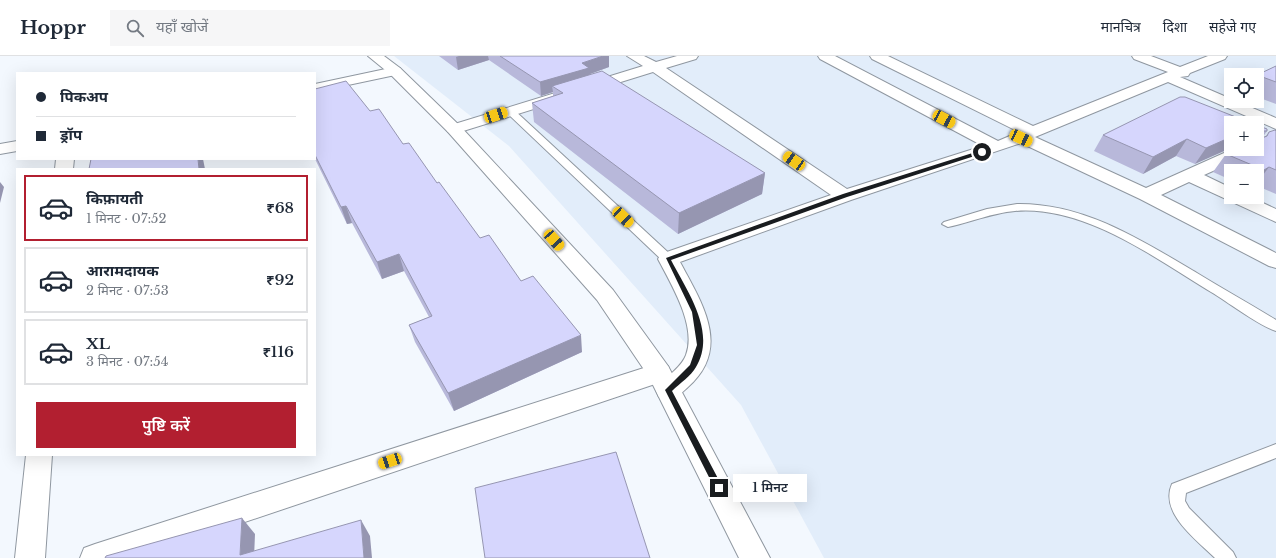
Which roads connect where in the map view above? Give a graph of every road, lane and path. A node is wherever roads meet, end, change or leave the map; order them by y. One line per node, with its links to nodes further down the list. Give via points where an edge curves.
1 (375, 56): 9 (street)
2 (634, 56): 8 (street)
3 (691, 56): 8 (street)
4 (825, 56): 17 (street)
5 (877, 56): 14 (street)
6 (1140, 56): 10 (street)
7 (1220, 56): 10 (street)
8 (655, 67): 12 (street); 22 (street)
9 (395, 71): 11 (street); 13 (street)
10 (1176, 75): 14 (street); 15 (street)
11 (316, 88)
12 (510, 111): 13 (street); 27 (lane)
13 (454, 129): 30 (street, via 604,295 632,332)
14 (1027, 135): 17 (street); 23 (street)
15 (1268, 136)
16 (16, 146): 18 (street)
17 (997, 147): 22 (street)
18 (0, 149)
19 (1232, 156): 20 (street)
20 (1191, 176): 21 (street); 23 (street)
21 (1224, 192)
22 (845, 196): 27 (street)
23 (1146, 196): 28 (street)
24 (1251, 204): 25 (street)
25 (1276, 216)
26 (948, 224): 29 (lane, via 1009,208 1028,207 1069,214 1143,245)
27 (668, 260): 30 (street, via 695,312 700,345 693,366)
28 (1276, 261)
29 (1276, 326)
30 (664, 382): 34 (street); 35 (street)
31 (1276, 451): 36 (lane, via 1178,489 1177,502 1183,513)
32 (39, 456): 33 (street)
33 (30, 558)
34 (95, 558)
35 (755, 558)
36 (1227, 558)

